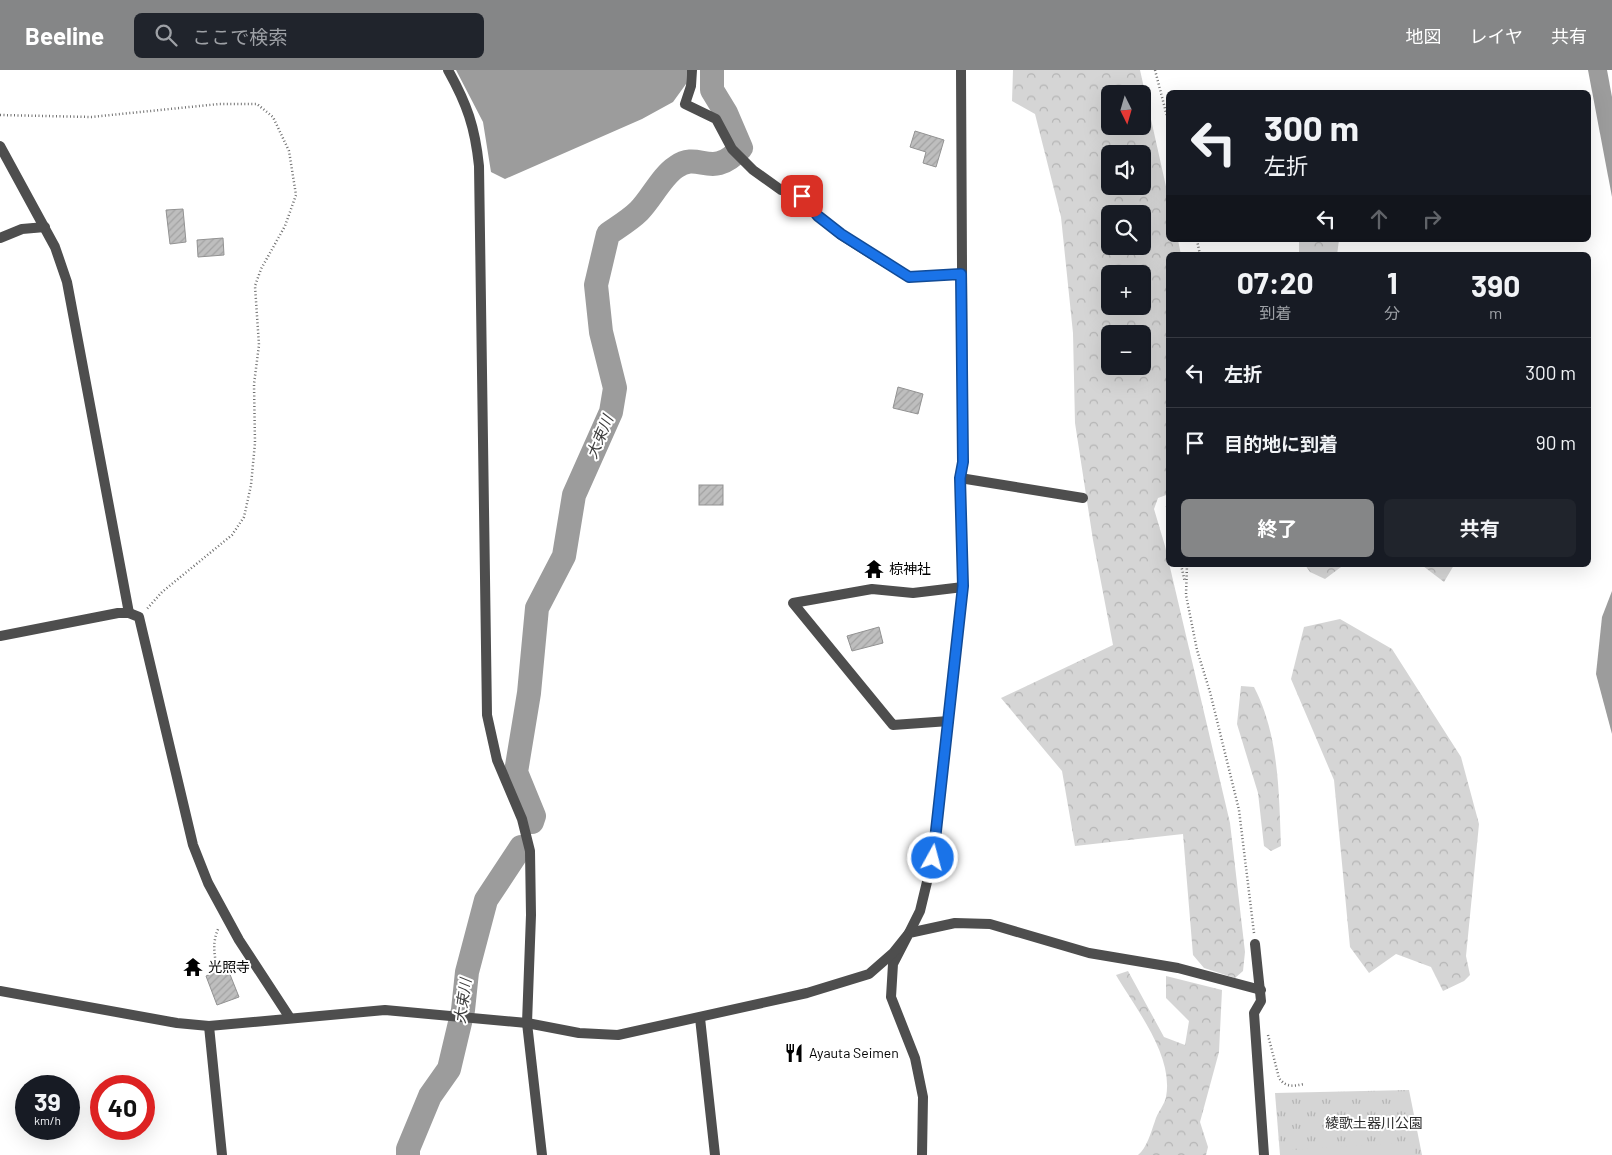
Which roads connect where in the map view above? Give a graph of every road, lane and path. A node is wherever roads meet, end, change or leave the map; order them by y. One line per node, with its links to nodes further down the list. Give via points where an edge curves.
1 (448, 70): 29 (street, via 470,115 479,166 487,715 497,760 522,819 530,851 532,915)
2 (692, 70): 10 (street, via 685,104 716,119 736,153 781,190 802,196 818,216 841,234 909,277)
3 (961, 70): 10 (street)
4 (1155, 70): 5 (path)
5 (1166, 112)
6 (0, 115): 18 (path, via 91,117 219,104 257,104 272,117 289,150 296,195 285,226 260,269 255,286 258,345 254,384 255,442 244,517 232,535 162,592)
7 (0, 146): 8 (street)
8 (45, 228): 9 (street, via 22,229); 17 (street, via 68,282)
9 (0, 238)
10 (961, 274): 11 (street, via 963,462)
11 (960, 478): 12 (street); 15 (street)
12 (1082, 498)
13 (1181, 567): 16 (path)
14 (1187, 567): 16 (path)
15 (963, 586): 20 (street); 20 (street, via 913,593 872,589 793,603 893,725)
16 (1186, 588): 23 (path, via 1197,650 1238,810)
17 (129, 612): 18 (street); 19 (street)
18 (139, 617): 21 (street, via 193,845)
19 (0, 636)
20 (949, 721): 22 (street, via 931,865 920,911)
21 (225, 914): 24 (path, via 214,937); 27 (street)
22 (909, 933): 25 (street, via 955,923 990,924 1089,953 1178,968); 28 (street, via 893,953 869,974 807,994); 36 (street, via 893,964 891,997 916,1058 923,1096)
23 (1255, 944): 25 (street)
24 (217, 968)
25 (1261, 990): 37 (street, via 1261,1001 1254,1013)
26 (0, 991): 30 (street)
27 (290, 1018): 29 (street, via 386,1010); 30 (street)
28 (700, 1018): 29 (street, via 618,1035); 35 (street)
29 (527, 1023): 34 (street)
30 (209, 1026): 33 (street)
31 (1267, 1030): 32 (path, via 1279,1078 1291,1086)
32 (1304, 1084)
33 (222, 1155)
34 (542, 1155)
35 (715, 1155)
36 (922, 1155)
37 (1264, 1155)

